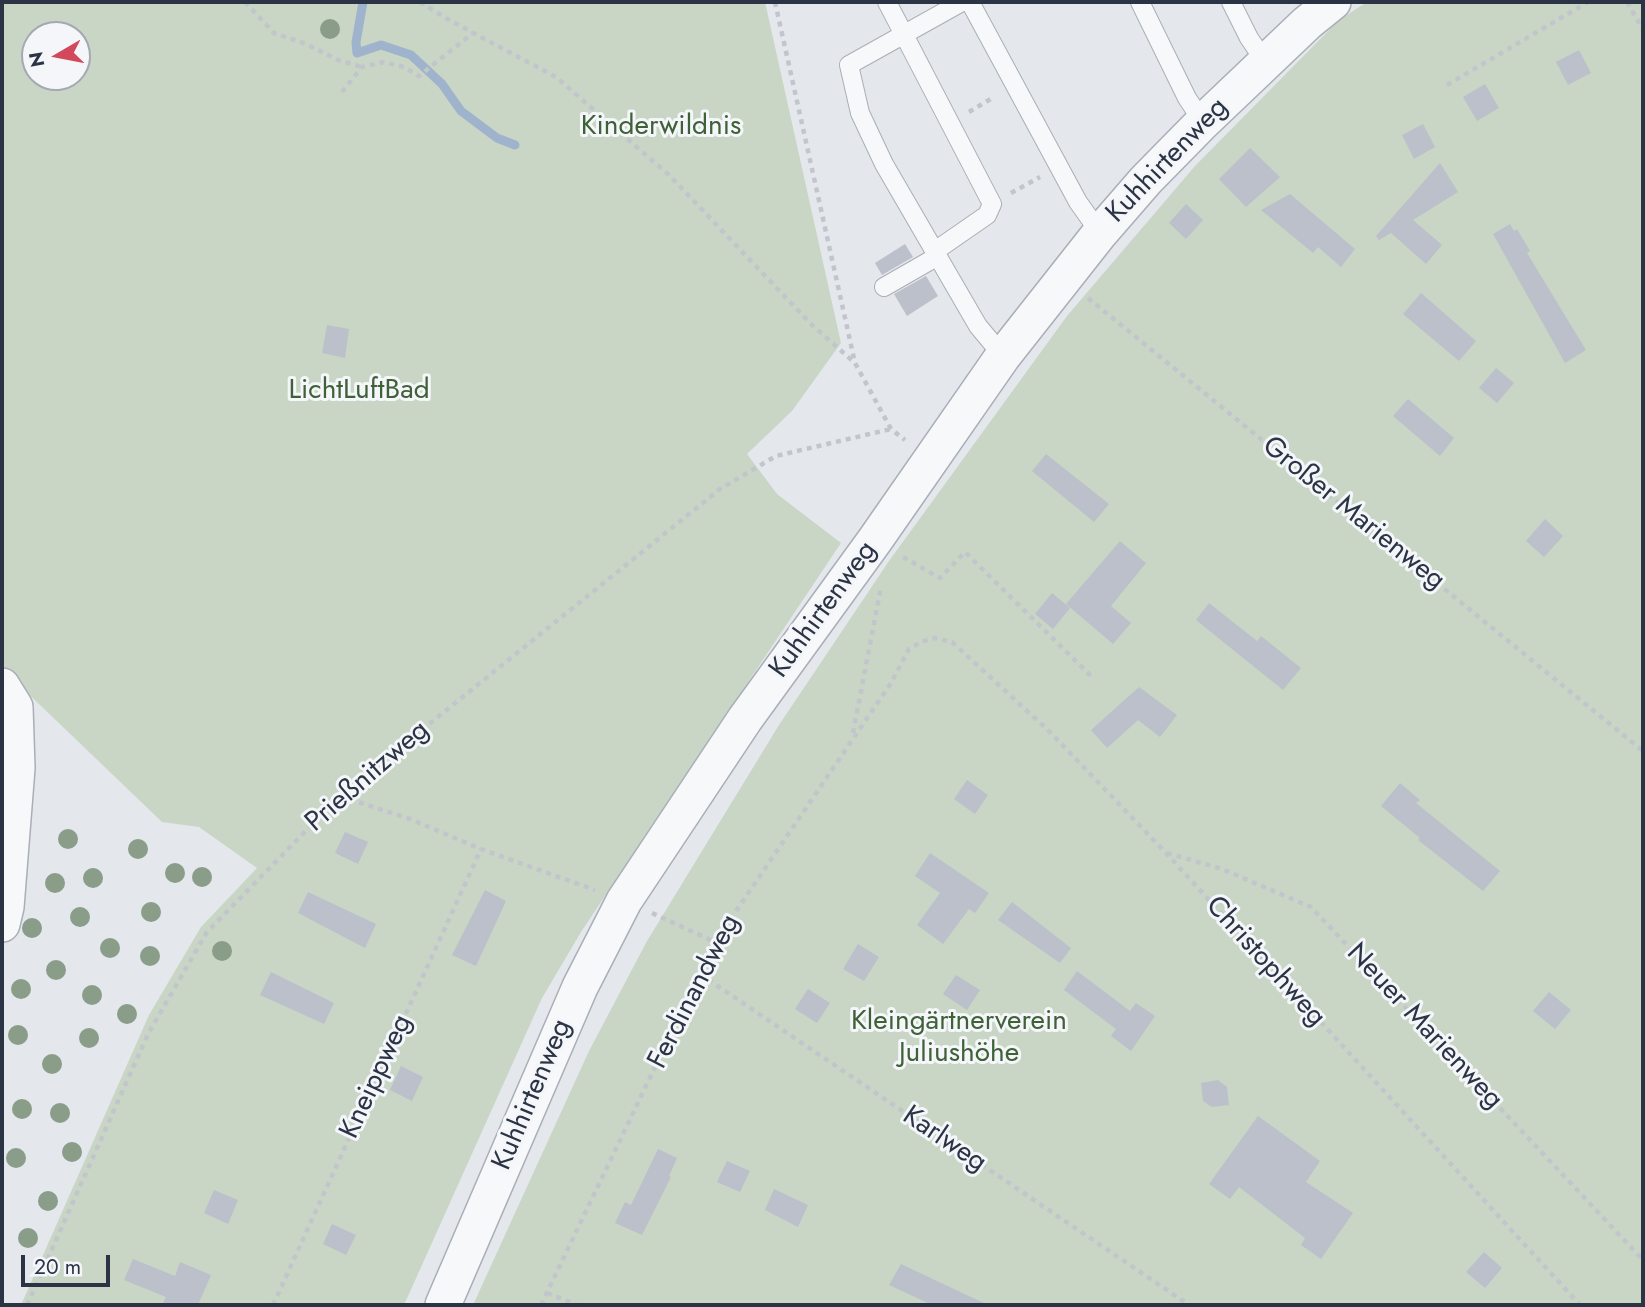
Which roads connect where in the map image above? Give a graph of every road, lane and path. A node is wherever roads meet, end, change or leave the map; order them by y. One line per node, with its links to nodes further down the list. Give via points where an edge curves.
1 (245, 2): 16 (path, via 274,33)
2 (420, 2): 13 (path)
3 (775, 2): 29 (path)
4 (887, 2): 14 (lane)
5 (962, 2): 14 (lane)
6 (970, 2): 17 (lane)
7 (1140, 2): 20 (lane)
8 (1231, 2): 15 (lane)
9 (1333, 2): 15 (street, Kuhhirtenweg, via 1307,23)
10 (1588, 2): 18 (path)
11 (1627, 2): 12 (path)
12 (1643, 30)
13 (473, 33): 16 (path, via 419,76 384,62); 29 (path, via 556,77 577,94 669,175 812,325)
14 (904, 34): 21 (lane); 25 (lane, via 849,65 864,123)
15 (1258, 50): 20 (street, Kuhhirtenweg)
16 (362, 67): 19 (path)
17 (1015, 85): 21 (path); 22 (lane)
18 (1447, 85)
19 (342, 92)
20 (1195, 110): 24 (street, Kuhhirtenweg, via 1146,180)
21 (950, 123): 23 (lane)
22 (1059, 166): 23 (path); 24 (lane)
23 (992, 204): 25 (lane, via 987,215)
24 (1100, 233): 26 (street, Kuhhirtenweg)
25 (937, 253): 27 (lane); 28 (lane, via 978,326)
26 (1064, 277): 28 (street, Kuhhirtenweg); 37 (path, Großer Marienweg)
27 (884, 287)
28 (1003, 356): 31 (street, Kuhhirtenweg)
29 (855, 363): 30 (path)
30 (891, 429): 31 (path); 38 (path, Prießnitzweg, via 776,456 720,489)
31 (932, 459): 32 (street, Kuhhirtenweg)
32 (875, 540): 34 (path, via 940,578 965,552); 36 (path, via 881,587); 41 (street, Kuhhirtenweg, via 745,719)
33 (934, 638): 36 (path, Ferdinandweg, via 909,649); 40 (path, Christophweg, via 952,642 983,669)
34 (1092, 677)
35 (2, 686): 42 (street, via 15,707 17,768)
36 (852, 738): 43 (path, Ferdinandweg)
37 (1643, 751)
38 (340, 796): 39 (path); 47 (path, Prießnitzweg, via 207,932 148,1034)
39 (481, 849): 41 (path); 48 (path, Kneippweg)
40 (1166, 853): 45 (path, Neuer Marienweg, via 1222,869 1311,907); 53 (path, Christophweg)
41 (624, 901): 43 (path); 49 (street, Kuhhirtenweg, via 580,987)
42 (2, 924)
43 (715, 942): 44 (path, Ferdinandweg)
44 (700, 974): 46 (path, Ferdinandweg); 52 (path, Karlweg)
45 (1643, 1260)
46 (547, 1293): 50 (path, Ferdinandweg); 51 (path)
47 (27, 1305)
48 (273, 1305)
49 (443, 1305)
50 (541, 1305)
51 (577, 1305)
52 (1189, 1305)
53 (1580, 1305)

